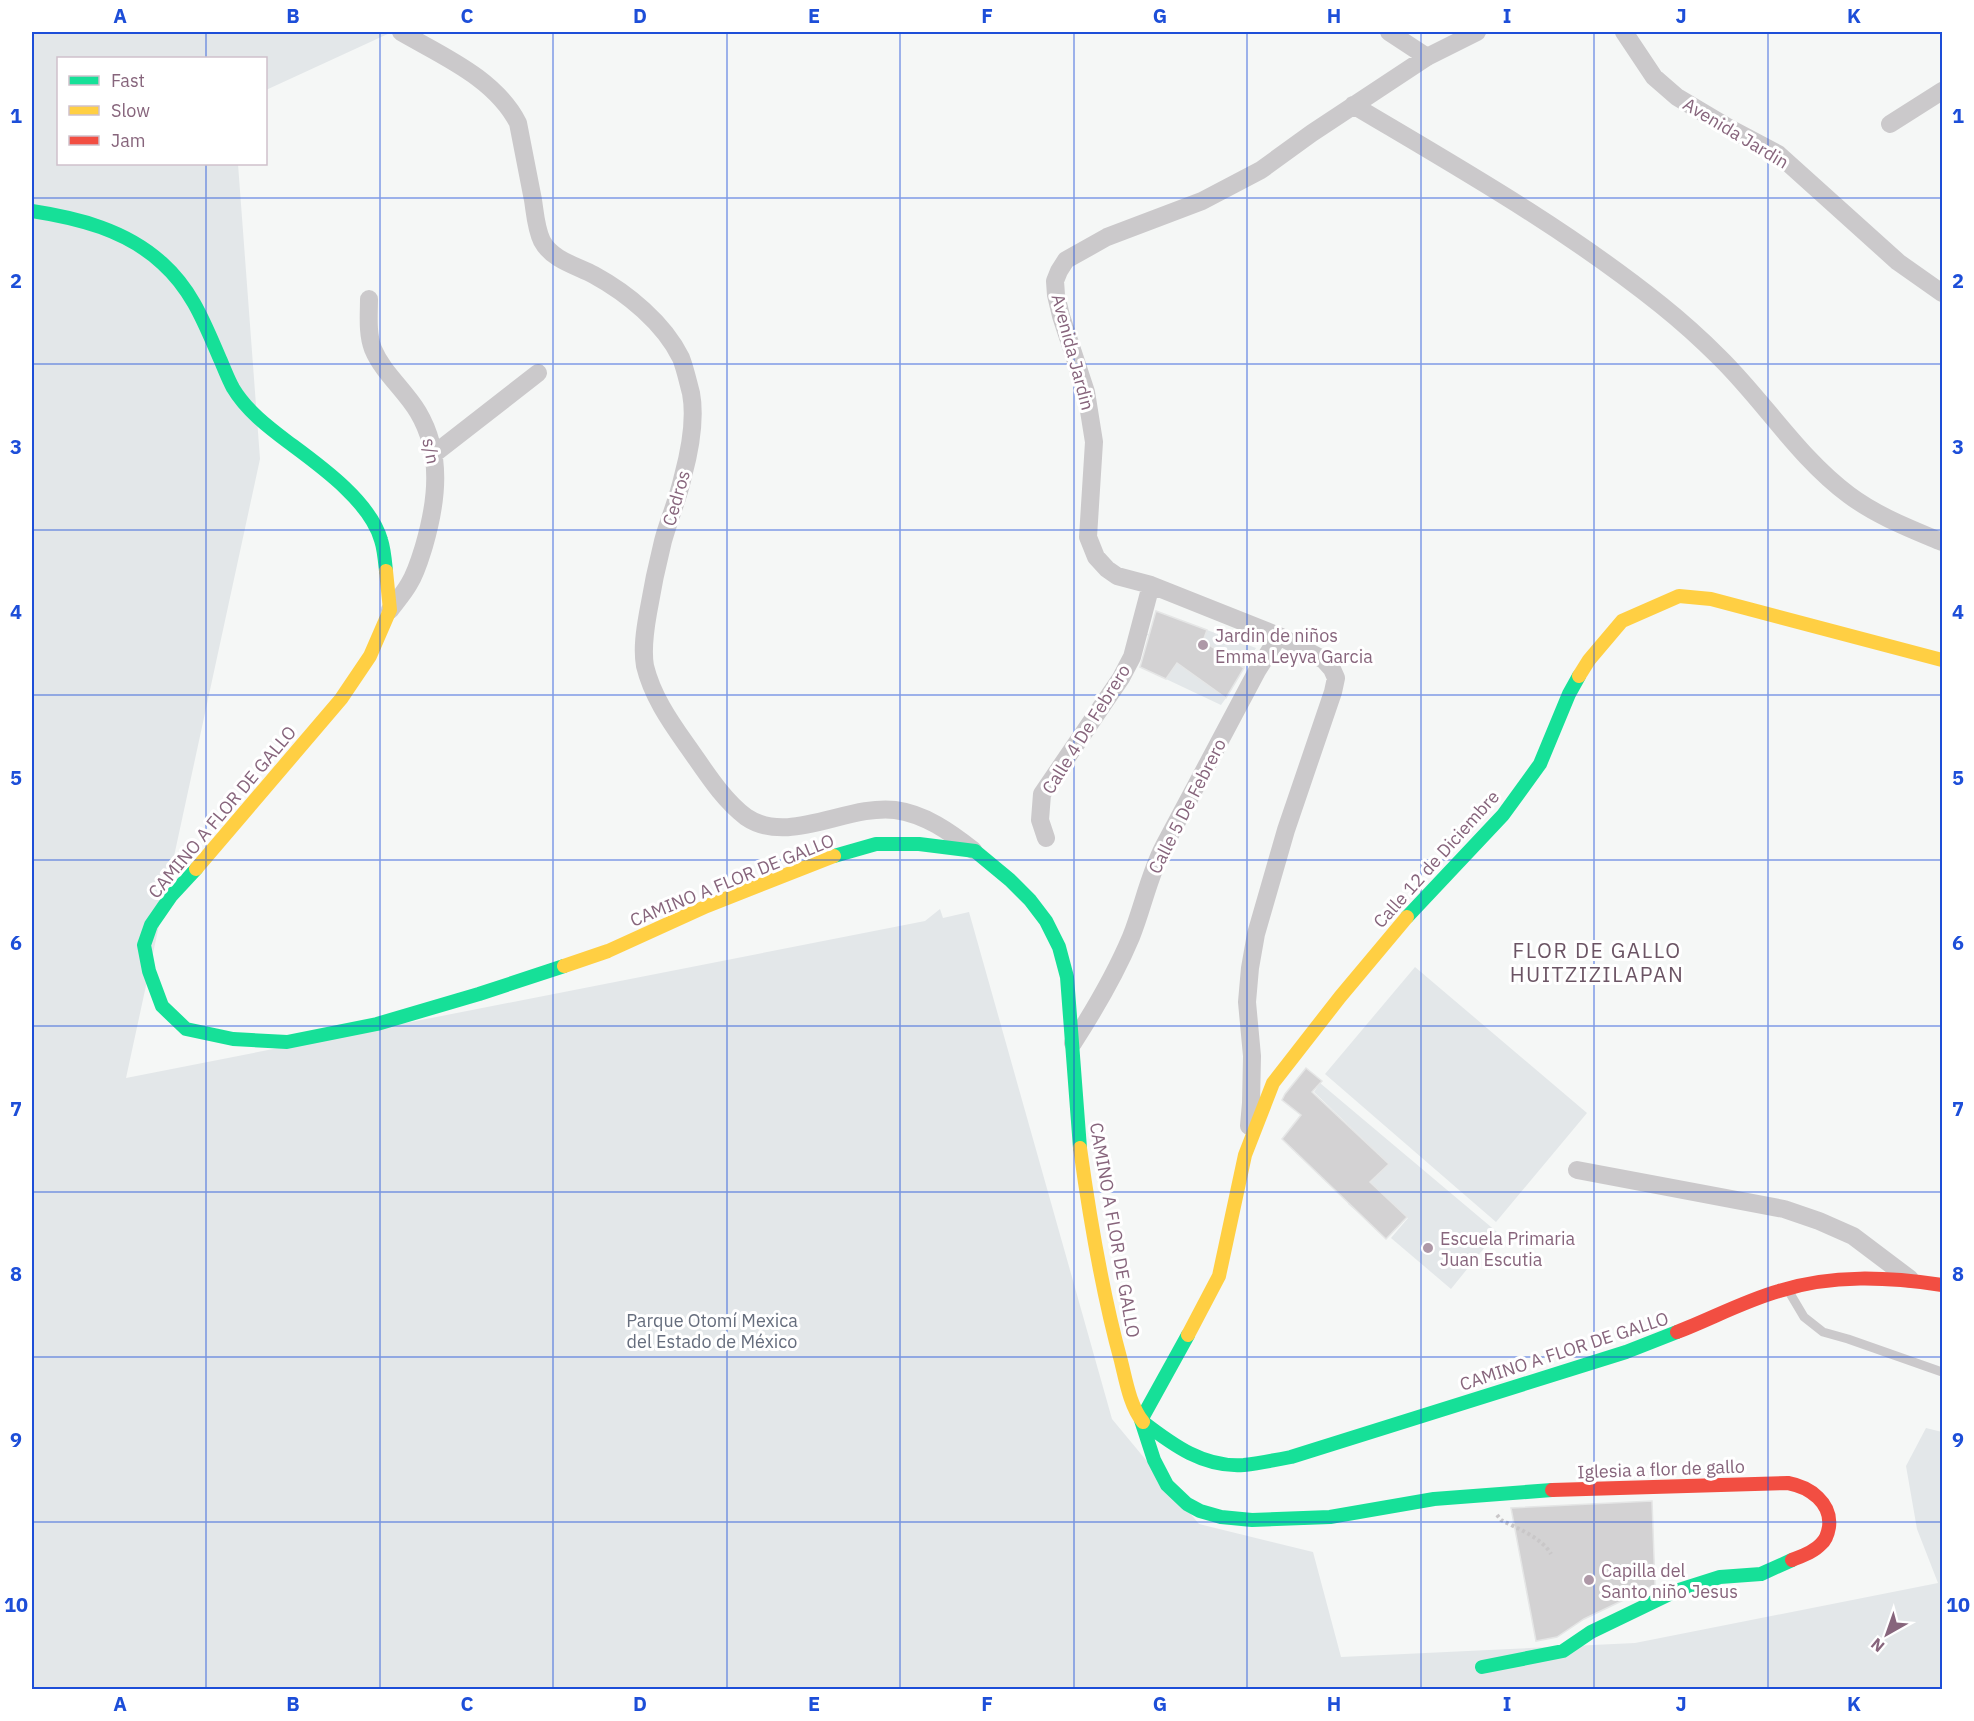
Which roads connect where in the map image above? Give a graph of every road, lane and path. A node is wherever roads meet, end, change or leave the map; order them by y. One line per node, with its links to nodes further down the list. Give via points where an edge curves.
1 (400, 32): 20 (street, Cedros, via 458,65 499,95 518,123 543,242 552,253 610,284 640,309 662,330 681,358 691,395 692,430 678,500 652,588 645,628 645,664 667,717 707,776 747,818 762,824 796,827 866,810 895,810 933,823)
2 (1389, 32): 5 (street)
3 (1477, 32): 5 (street, Avenida Jardin)
4 (1624, 32): 10 (street, Avenida Jardin, via 1654,77 1677,97 1778,154 1898,262)
5 (1427, 57): 7 (street, Avenida Jardin)
6 (1942, 91): 8 (street)
7 (1353, 105): 14 (street, via 1530,211 1602,260 1719,357 1818,470 1851,497 1892,521); 15 (street, Avenida Jardin, via 1261,170 1202,201 1107,237 1066,260 1059,271 1056,295 1086,392 1094,442 1088,537 1096,557 1107,569 1117,576)
8 (1890, 124)
9 (32, 210): 16 (street, CAMINO A FLOR DE GALLO, via 100,226 160,261 182,282 197,305 233,388 250,410 331,473 366,511 381,538)
10 (1942, 293)
11 (369, 298): 13 (street, s/n, via 372,347 417,411)
12 (538, 374): 13 (street)
13 (434, 454): 16 (street, s/n, via 436,483 428,533 410,584)
14 (1942, 542)
15 (1150, 585): 17 (street, Avenida Jardin); 19 (street, Calle 4 De Febrero, via 1132,657 1042,794 1040,820)
16 (390, 610): 20 (street, CAMINO A FLOR DE GALLO, via 370,656 341,699 171,896 152,925 144,945 149,971 162,1006 186,1029 233,1039 287,1042 377,1024 608,951 818,861 876,844 919,844)
17 (1279, 636): 21 (street, Calle 5 De Febrero, via 1164,846 1131,937 1097,1006); 22 (street, Avenida Jardin, via 1324,660 1336,678 1256,934 1247,1002 1252,1056)
18 (1942, 660): 22 (street, Calle 12 de Diciembre, via 1711,599 1679,596 1622,621 1588,660 1569,694 1540,764 1503,815 1417,905 1273,1083)
19 (1046, 838)
20 (975, 851): 21 (street, CAMINO A FLOR DE GALLO, via 1010,880 1046,921 1059,947 1067,977)
21 (1073, 1043): 28 (street, CAMINO A FLOR DE GALLO, via 1078,1135 1087,1201 1108,1315)
22 (1245, 1155): 28 (street, Calle 12 de Diciembre, via 1219,1276)
23 (1577, 1170): 24 (street, via 1793,1212 1853,1236)
24 (1910, 1279): 25 (street, CAMINO A FLOR DE GALLO); 26 (street, CAMINO A FLOR DE GALLO, via 1828,1280)
25 (1942, 1285)
26 (1787, 1288): 27 (lane, via 1804,1317 1823,1332); 28 (street, CAMINO A FLOR DE GALLO, via 1626,1352 1291,1457 1243,1465 1217,1463 1175,1447)
27 (1942, 1372)
28 (1141, 1420): 31 (street, Iglesia a flor de gallo, via 1152,1457 1172,1492 1197,1510 1224,1520 1342,1516 1445,1498 1530,1491 1788,1483 1800,1485 1826,1505 1828,1533 1823,1543 1804,1556 1761,1574 1720,1577 1676,1591 1591,1632 1563,1651)
29 (1494, 1512): 30 (path)
30 (1551, 1554)
31 (1482, 1667)

